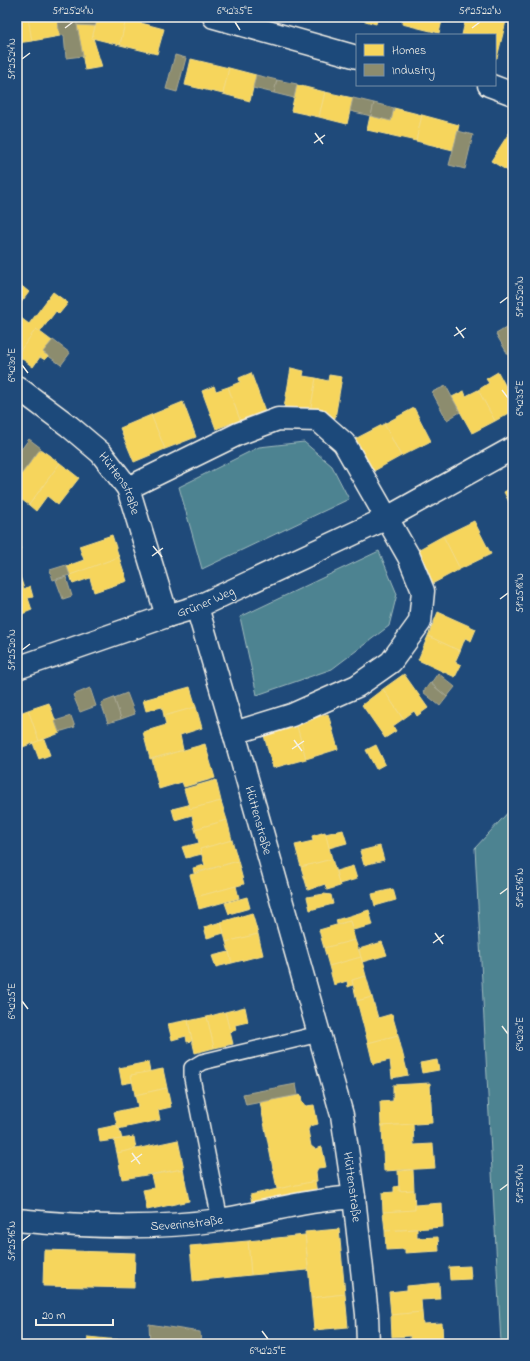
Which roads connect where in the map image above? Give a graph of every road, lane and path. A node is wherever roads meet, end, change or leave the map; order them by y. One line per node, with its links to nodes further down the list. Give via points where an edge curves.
1 (214, 17): 2 (street)
2 (356, 57)
3 (492, 86): 4 (street)
4 (513, 94)
5 (17, 387): 7 (street, Hüttenstraße, via 101,453)
6 (513, 448): 8 (street, Grüner Weg)
7 (128, 488): 8 (street, via 238,434 278,419 318,420 344,443); 10 (street, Hüttenstraße)
8 (387, 518): 9 (street, Grüner Weg); 12 (street, via 409,557 423,591 420,622 391,662 357,686 292,715)
9 (197, 608): 10 (street, Grüner Weg); 12 (street, Hüttenstraße)
10 (167, 616): 11 (street, Grüner Weg)
11 (17, 668)
12 (234, 733): 13 (street, Hüttenstraße)
13 (318, 1034): 14 (street, Hüttenstraße, via 342,1115); 16 (lane, via 202,1062 192,1068)
14 (354, 1197): 16 (street, Severinstraße, via 313,1202); 17 (street, Hüttenstraße)
15 (17, 1220): 16 (street, Severinstraße, via 108,1227 163,1226)
16 (220, 1220)
17 (368, 1344)

